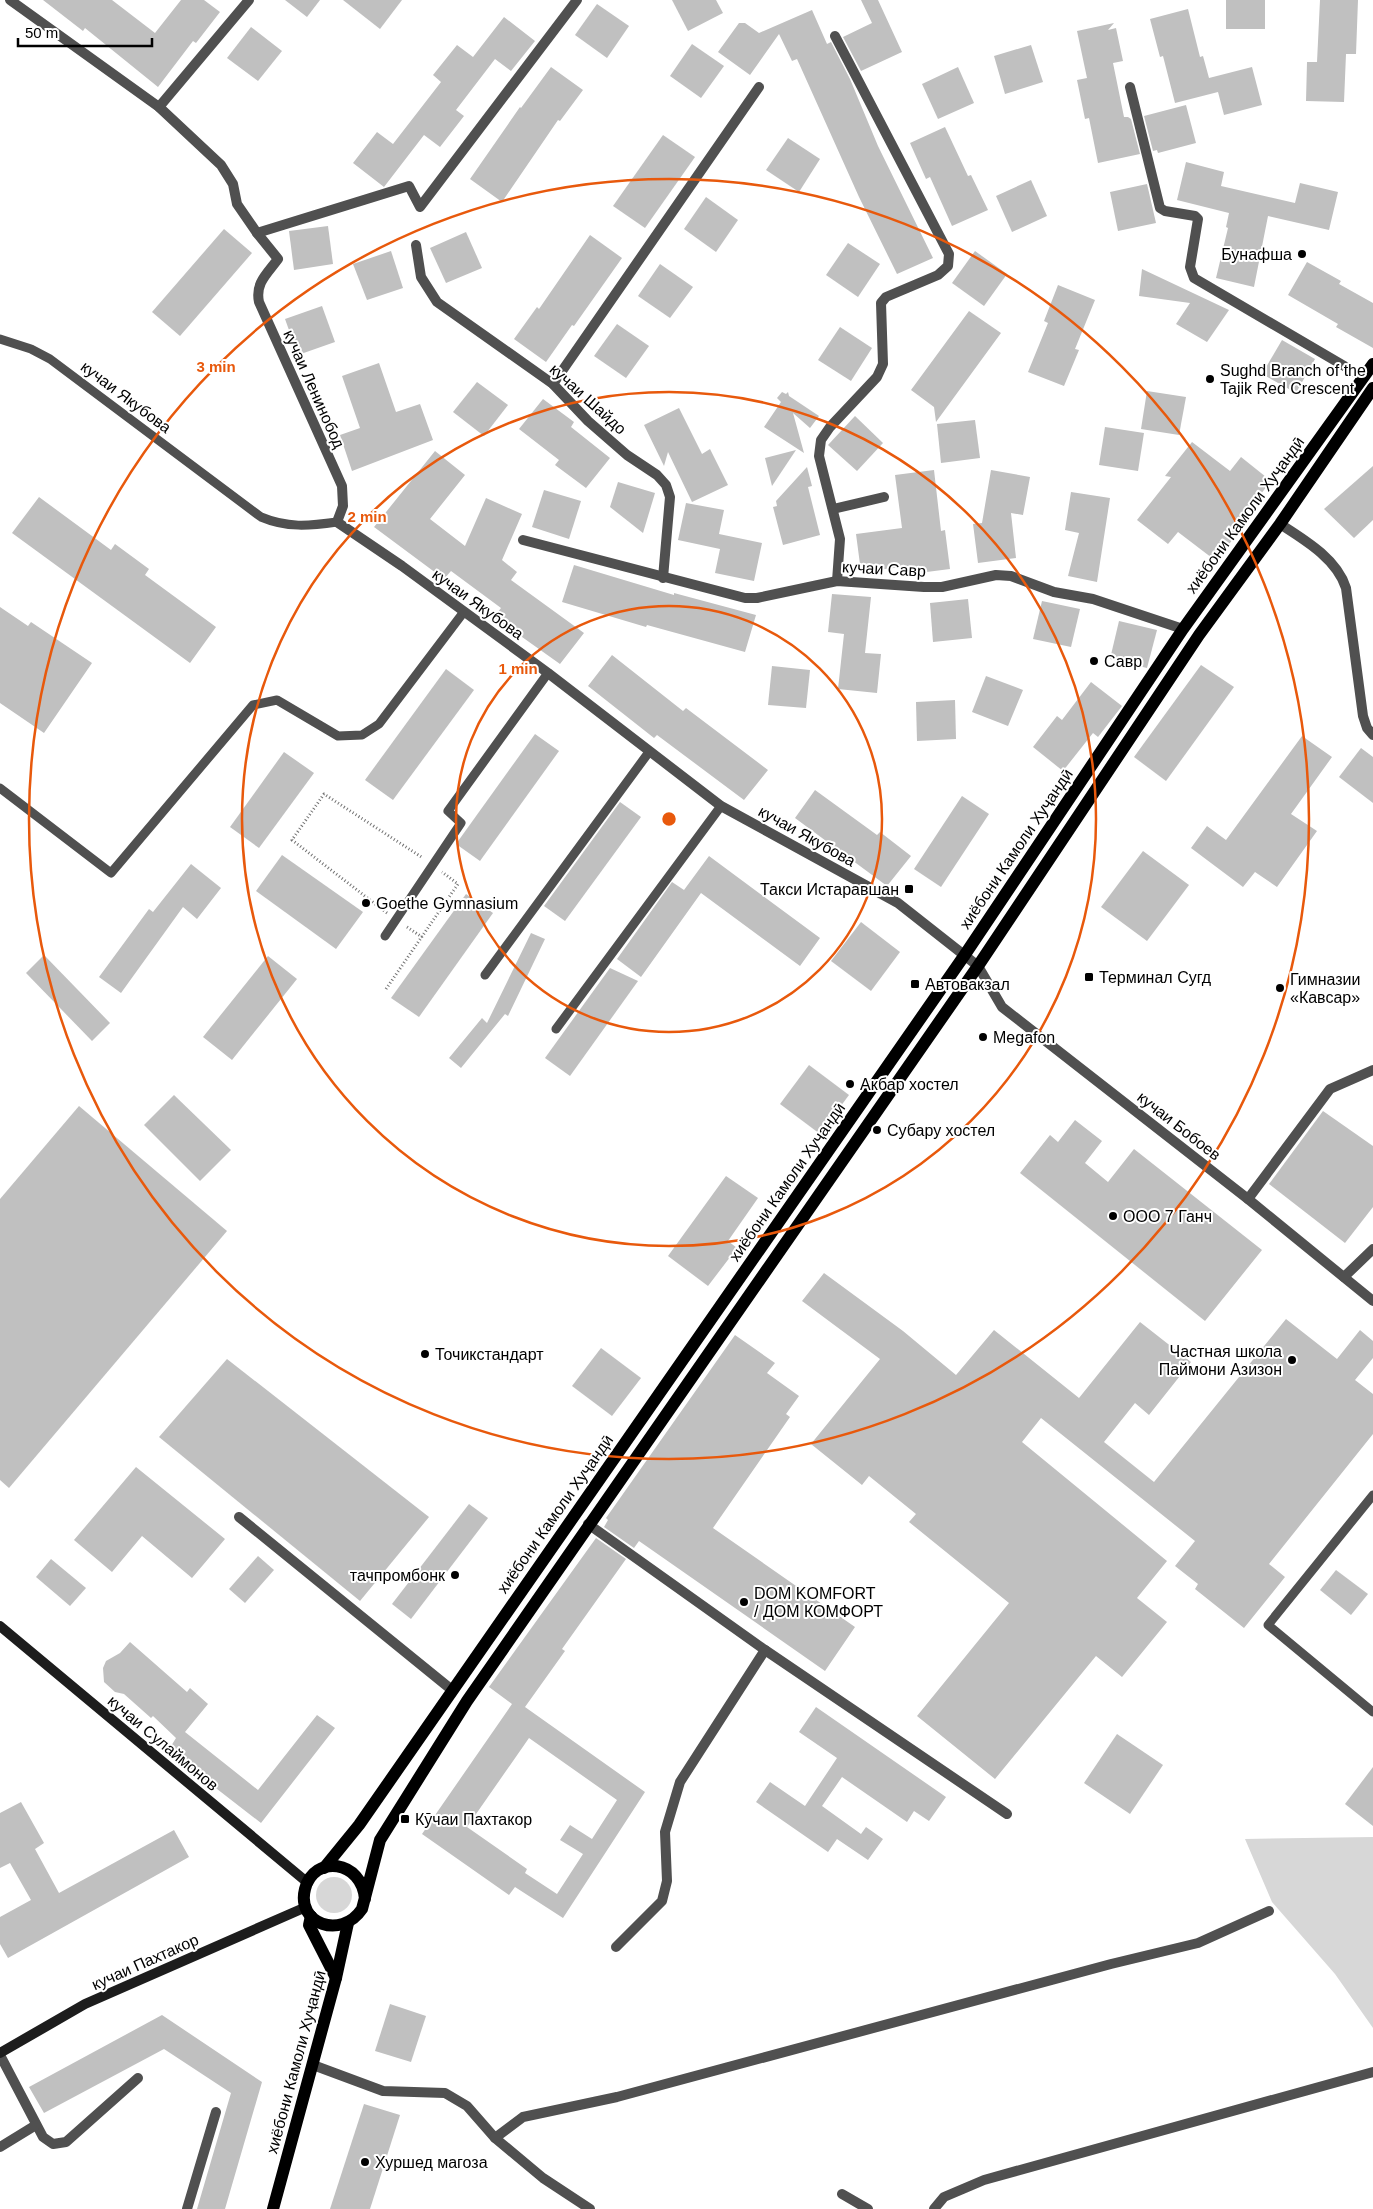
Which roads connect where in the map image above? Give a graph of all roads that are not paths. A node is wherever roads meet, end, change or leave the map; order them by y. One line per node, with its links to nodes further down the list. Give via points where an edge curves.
1 (10, 0): 7 (street)
2 (249, 0): 7 (street)
3 (577, 0): 8 (street, via 420,207 409,186)
4 (835, 36): 16 (street, via 949,254 948,266 938,275 886,297 880,303 883,364 877,377 821,440 820,456)
5 (1130, 86): 12 (street, via 1160,208 1198,219 1190,268 1194,278)
6 (759, 87): 13 (street)
7 (159, 107): 8 (street, via 224,169 233,184 237,204)
8 (257, 233): 17 (street, кучаи Ленинобод, via 278,259 259,283 259,302 342,486 343,506)
9 (416, 245): 13 (street, кучаи Шайдо, via 420,278 437,302)
10 (0, 339): 17 (lane, кучаи Якубова, via 50,359 260,516 277,524 301,527)
11 (1373, 364): 12 (main road, хиёбони Камоли Хуҷандӣ)
12 (1363, 377): 23 (main road, хиёбони Камоли Хуҷандӣ)
13 (553, 384): 20 (street, кучаи Шайдо, via 588,421 666,485 670,497)
14 (1373, 388): 18 (main road)
15 (884, 497): 16 (street)
16 (833, 509): 21 (street, via 840,539)
17 (337, 522): 22 (street, кучаи Якубова)
18 (1280, 524): 25 (street, via 1301,537 1336,567 1342,577 1363,716); 31 (main road, via 1199,634)
19 (523, 540): 20 (street, кучаи Савр)
20 (663, 578): 21 (street, кучаи Савр, via 744,598)
21 (837, 581): 23 (street, кучаи Савр, via 942,587 1011,576 1054,592 1093,599)
22 (463, 613): 24 (street, кучаи Якубова); 27 (lane, via 379,724 362,735 338,736 277,700 253,705 111,873)
23 (1183, 630): 30 (main road, хиёбони Камоли Хуҷандӣ)
24 (548, 674): 26 (street, кучаи Якубова); 29 (lane, via 448,811 461,823)
25 (1373, 735)
26 (650, 752): 28 (street, кучаи Якубова); 32 (lane)
27 (0, 788)
28 (721, 806): 30 (street, кучаи Якубова, via 898,903); 33 (lane)
29 (384, 936)
30 (964, 956): 31 (street, кучаи Якубова); 44 (main road, хиёбони Камоли Хуҷандӣ)
31 (978, 966): 35 (street, кучаи Бобоев, via 1002,1007); 41 (main road)
32 (485, 975)
33 (556, 1029)
34 (1373, 1070): 35 (street, via 1330,1089)
35 (1248, 1199): 37 (street, кучаи Бобоев)
36 (1373, 1249): 37 (street)
37 (1344, 1277): 38 (street, кучаи Бобоев)
38 (1373, 1301)
39 (1373, 1494): 45 (lane, via 1268,1625)
40 (239, 1518): 44 (street)
41 (588, 1524): 43 (street); 49 (main road, via 467,1701 380,1840)
42 (0, 1626): 48 (main road, кучаи Сулаймонов)
43 (764, 1650): 46 (street); 53 (street, via 680,1782 665,1832 667,1881 662,1901)
44 (452, 1690): 47 (main road, хиёбони Камоли Хуҷандӣ, via 359,1825)
45 (1373, 1712)
46 (1008, 1814)
47 (324, 1868): 48 (main road); 49 (main road, via 343,1867 352,1872 364,1889)
48 (308, 1883): 50 (main road, via 304,1898)
49 (365, 1899): 52 (main road, via 360,1913)
50 (309, 1912): 52 (main road, via 328,1926); 54 (main road, via 309,1925); 55 (main road, кучаи Пахтакор, via 85,2004)
51 (1268, 1912): 61 (street, via 1198,1943 617,2097 523,2117)
52 (348, 1923): 54 (main road, хиёбони Камоли Хуҷандӣ)
53 (616, 1947)
54 (336, 1978): 56 (main road, хиёбони Камоли Хуҷандӣ)
55 (0, 2054): 60 (street, кучаи Пахтакор)
56 (313, 2065): 61 (street, via 383,2091 445,2093 467,2106); 65 (main road, хиёбони Камоли Хуҷандӣ)
57 (1373, 2072): 68 (street, via 984,2180 944,2196)
58 (138, 2078): 60 (street, кучаи Пахтакор, via 66,2142 53,2144 43,2137)
59 (216, 2112): 64 (street)
60 (36, 2125): 62 (street)
61 (495, 2138): 66 (street, via 543,2178)
62 (0, 2147)
63 (842, 2194): 67 (street)
64 (187, 2209)
65 (273, 2209)
66 (590, 2209)
67 (868, 2209)
68 (934, 2209)

